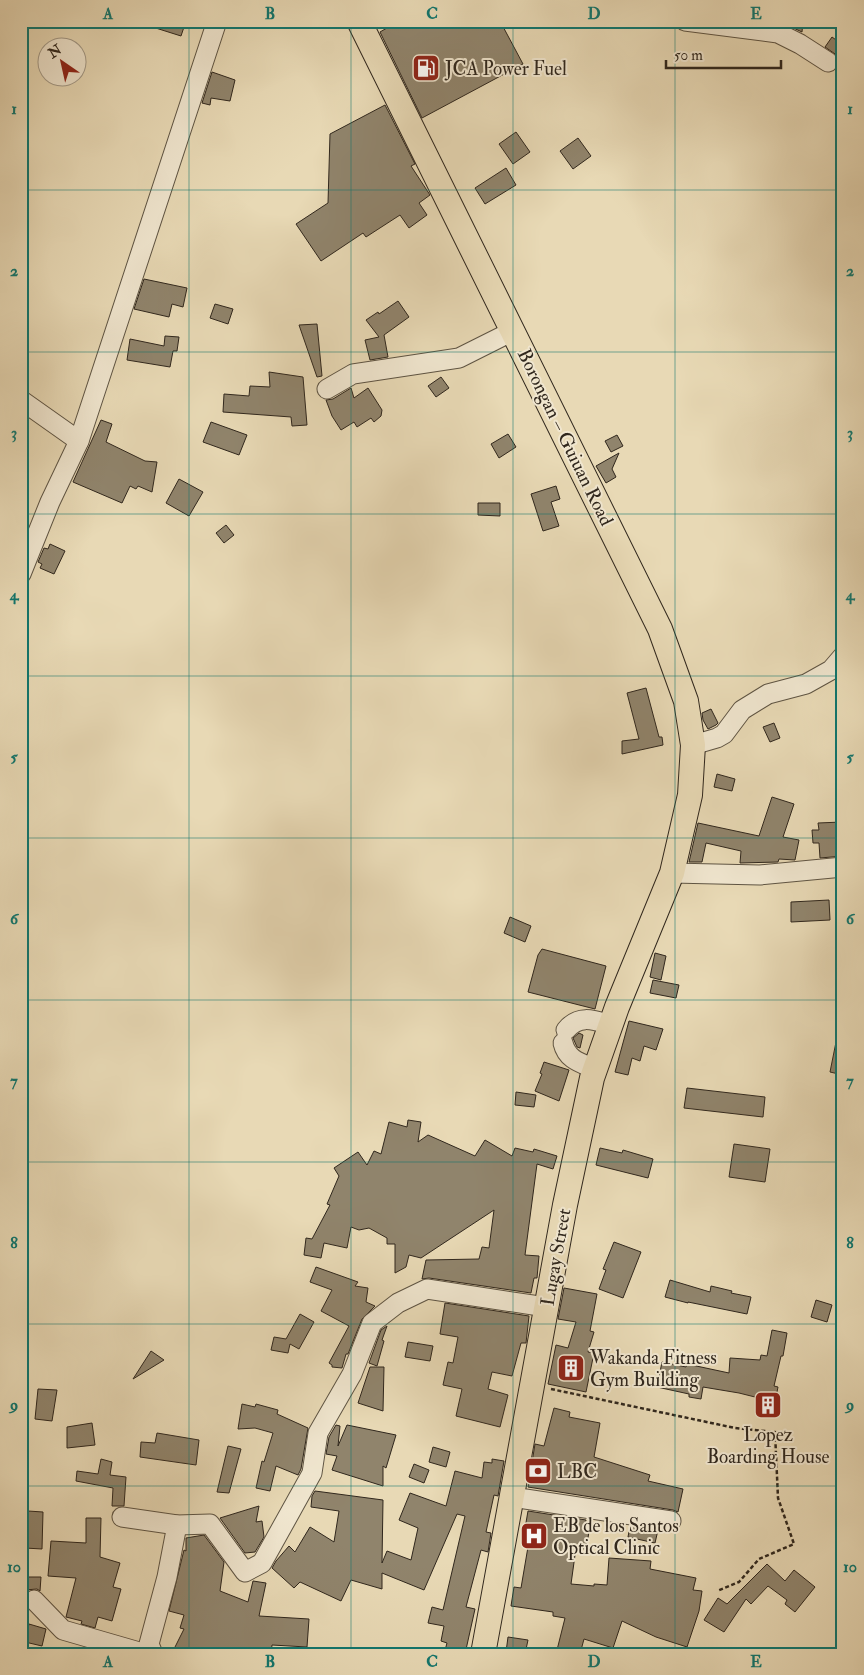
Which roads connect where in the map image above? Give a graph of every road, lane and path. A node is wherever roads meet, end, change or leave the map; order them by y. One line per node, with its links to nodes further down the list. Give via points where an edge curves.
1 (217, 21): 8 (street)
2 (360, 21): 5 (main road, Borongan – Guiuan Road)
3 (685, 21): 4 (street, via 778,33)
4 (828, 62)
5 (513, 332): 6 (street, via 458,358 352,374); 11 (main road, Borongan – Guiuan Road, via 660,629 686,701)
6 (328, 389)
7 (21, 400): 8 (street)
8 (78, 441): 9 (street)
9 (21, 574)
10 (843, 656): 11 (street, via 831,670 806,684 768,694 742,710 724,734)
11 (693, 745): 13 (main road, Borongan – Guiuan Road, via 690,795)
12 (843, 867): 13 (street, via 760,876)
13 (672, 872): 14 (main road, Lugay Street)
14 (610, 1025): 15 (main road, Lugay Street); 15 (street, via 583,1019 576,1021 565,1036 564,1049 572,1058)
15 (595, 1069): 16 (main road, Lugay Street)
16 (546, 1307): 17 (main road, Lugay Street); 21 (street, via 427,1289 398,1303 372,1323 352,1374 318,1433 312,1473 262,1562 245,1572 210,1524)
17 (532, 1385): 18 (main road, Lugay Street); 22 (path, via 735,1428 775,1432 778,1498 794,1544 759,1559 739,1582)
18 (512, 1496): 20 (street); 26 (main road, Lugay Street)
19 (122, 1517): 21 (street)
20 (671, 1521)
21 (177, 1525): 25 (street, via 149,1644)
22 (717, 1591)
23 (34, 1600): 24 (street, via 63,1630)
24 (146, 1654)
25 (153, 1654)
26 (484, 1654)

